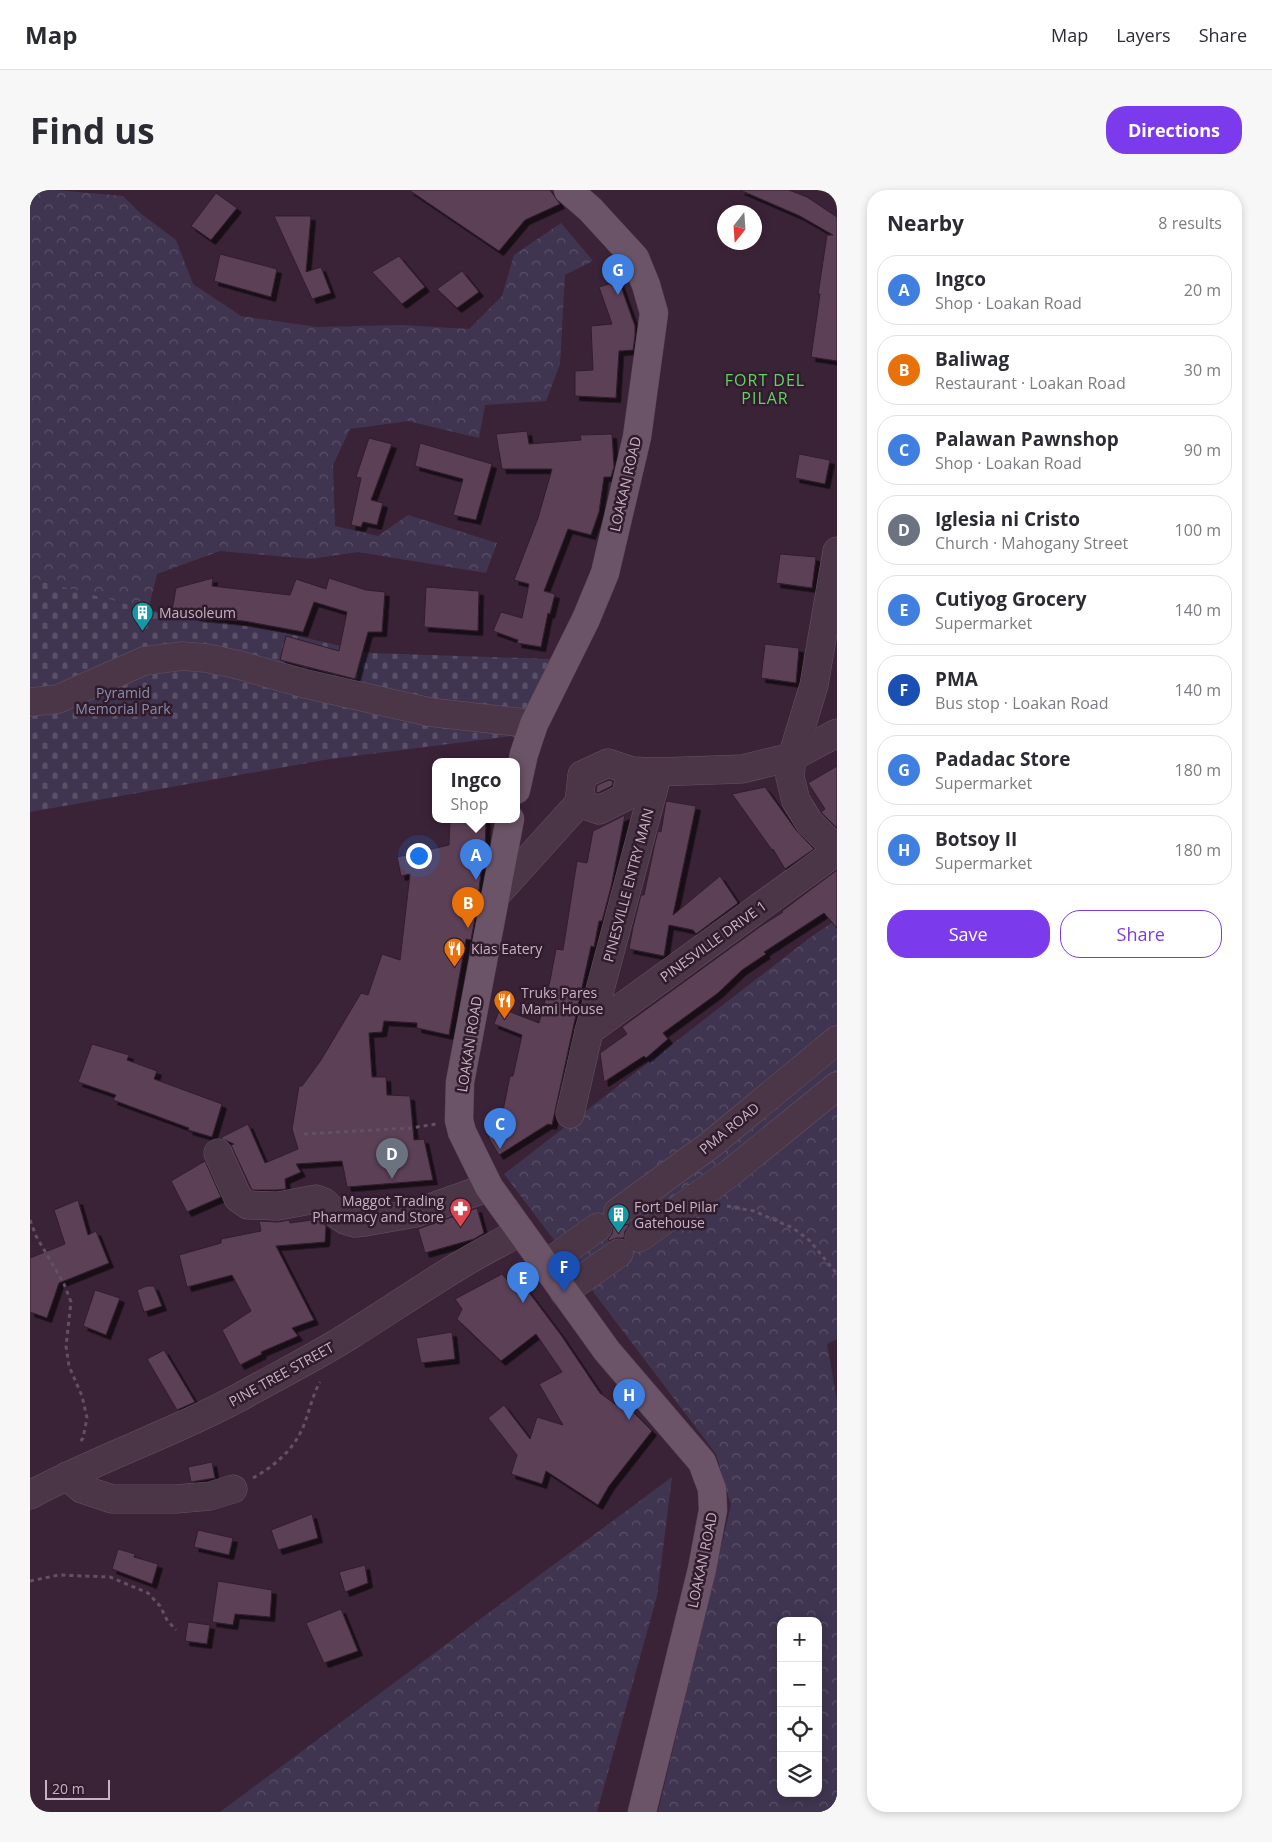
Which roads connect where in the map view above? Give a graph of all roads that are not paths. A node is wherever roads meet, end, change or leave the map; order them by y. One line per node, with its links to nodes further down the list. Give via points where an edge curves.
1 (568, 190): 4 (main road, LOAKAN ROAD, via 635,258 654,313 637,437 605,573)
2 (837, 551): 6 (street, via 814,685)
3 (30, 702): 4 (street, via 58,699 144,661 182,656 235,664 429,712)
4 (534, 724): 8 (main road, LOAKAN ROAD)
5 (837, 734): 6 (street)
6 (792, 758): 7 (street, via 742,769); 10 (street, via 790,777 796,801 809,822)
7 (645, 771): 11 (street, PINESVILLE ENTRY MAIN, via 625,797 599,810 579,803); 12 (street, PINESVILLE ENTRY MAIN)
8 (520, 772)
9 (509, 823): 11 (main road, LOAKAN ROAD)
10 (837, 851): 12 (street, PINESVILLE DRIVE 1)
11 (496, 895): 18 (main road, LOAKAN ROAD, via 460,1082 459,1120)
12 (589, 1031): 15 (street, PINESVILLE ENTRY MAIN)
13 (837, 1040): 17 (street, PMA ROAD)
14 (837, 1086): 19 (street, via 730,1174)
15 (570, 1114)
16 (218, 1153): 18 (street, via 238,1198 248,1206 278,1206 316,1199 344,1220 355,1222 416,1213)
17 (687, 1162): 19 (street); 21 (street, PMA ROAD)
18 (489, 1187): 20 (main road, LOAKAN ROAD)
19 (717, 1197): 22 (street, via 629,1246)
20 (521, 1232): 21 (main road, LOAKAN ROAD); 23 (street, PINE TREE STREET, via 217,1410)
21 (545, 1265): 22 (main road, LOAKAN ROAD)
22 (564, 1292): 26 (main road, LOAKAN ROAD, via 607,1351 702,1462 712,1489 713,1510 702,1570)
23 (68, 1476): 24 (street, via 82,1489 112,1499 202,1497); 25 (street, PINE TREE STREET)
24 (233, 1489)
25 (30, 1495)
26 (642, 1812)

